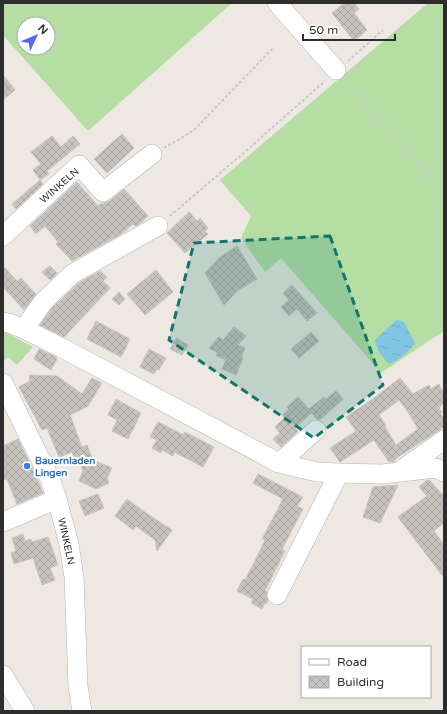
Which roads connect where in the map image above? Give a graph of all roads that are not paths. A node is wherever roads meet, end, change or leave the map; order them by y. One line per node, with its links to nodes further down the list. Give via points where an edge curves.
1 (277, 3): 2 (street)
2 (336, 70)
3 (152, 154): 5 (street, WINKELN, via 103,192 79,165)
4 (158, 226): 7 (street, via 72,274 43,302)
5 (3, 236)
6 (3, 322): 7 (street)
7 (24, 329): 11 (street)
8 (3, 383): 15 (street, WINKELN, via 50,479)
9 (316, 430): 11 (street)
10 (444, 440): 12 (street)
11 (279, 463): 14 (street)
12 (399, 472): 13 (street, via 436,468); 14 (street)
13 (444, 472)
14 (339, 474): 17 (street)
15 (57, 499): 16 (street); 20 (street, WINKELN, via 69,544 74,577 78,686)
16 (3, 522)
17 (277, 594)
18 (3, 675): 19 (street)
19 (25, 711)
20 (82, 711)

